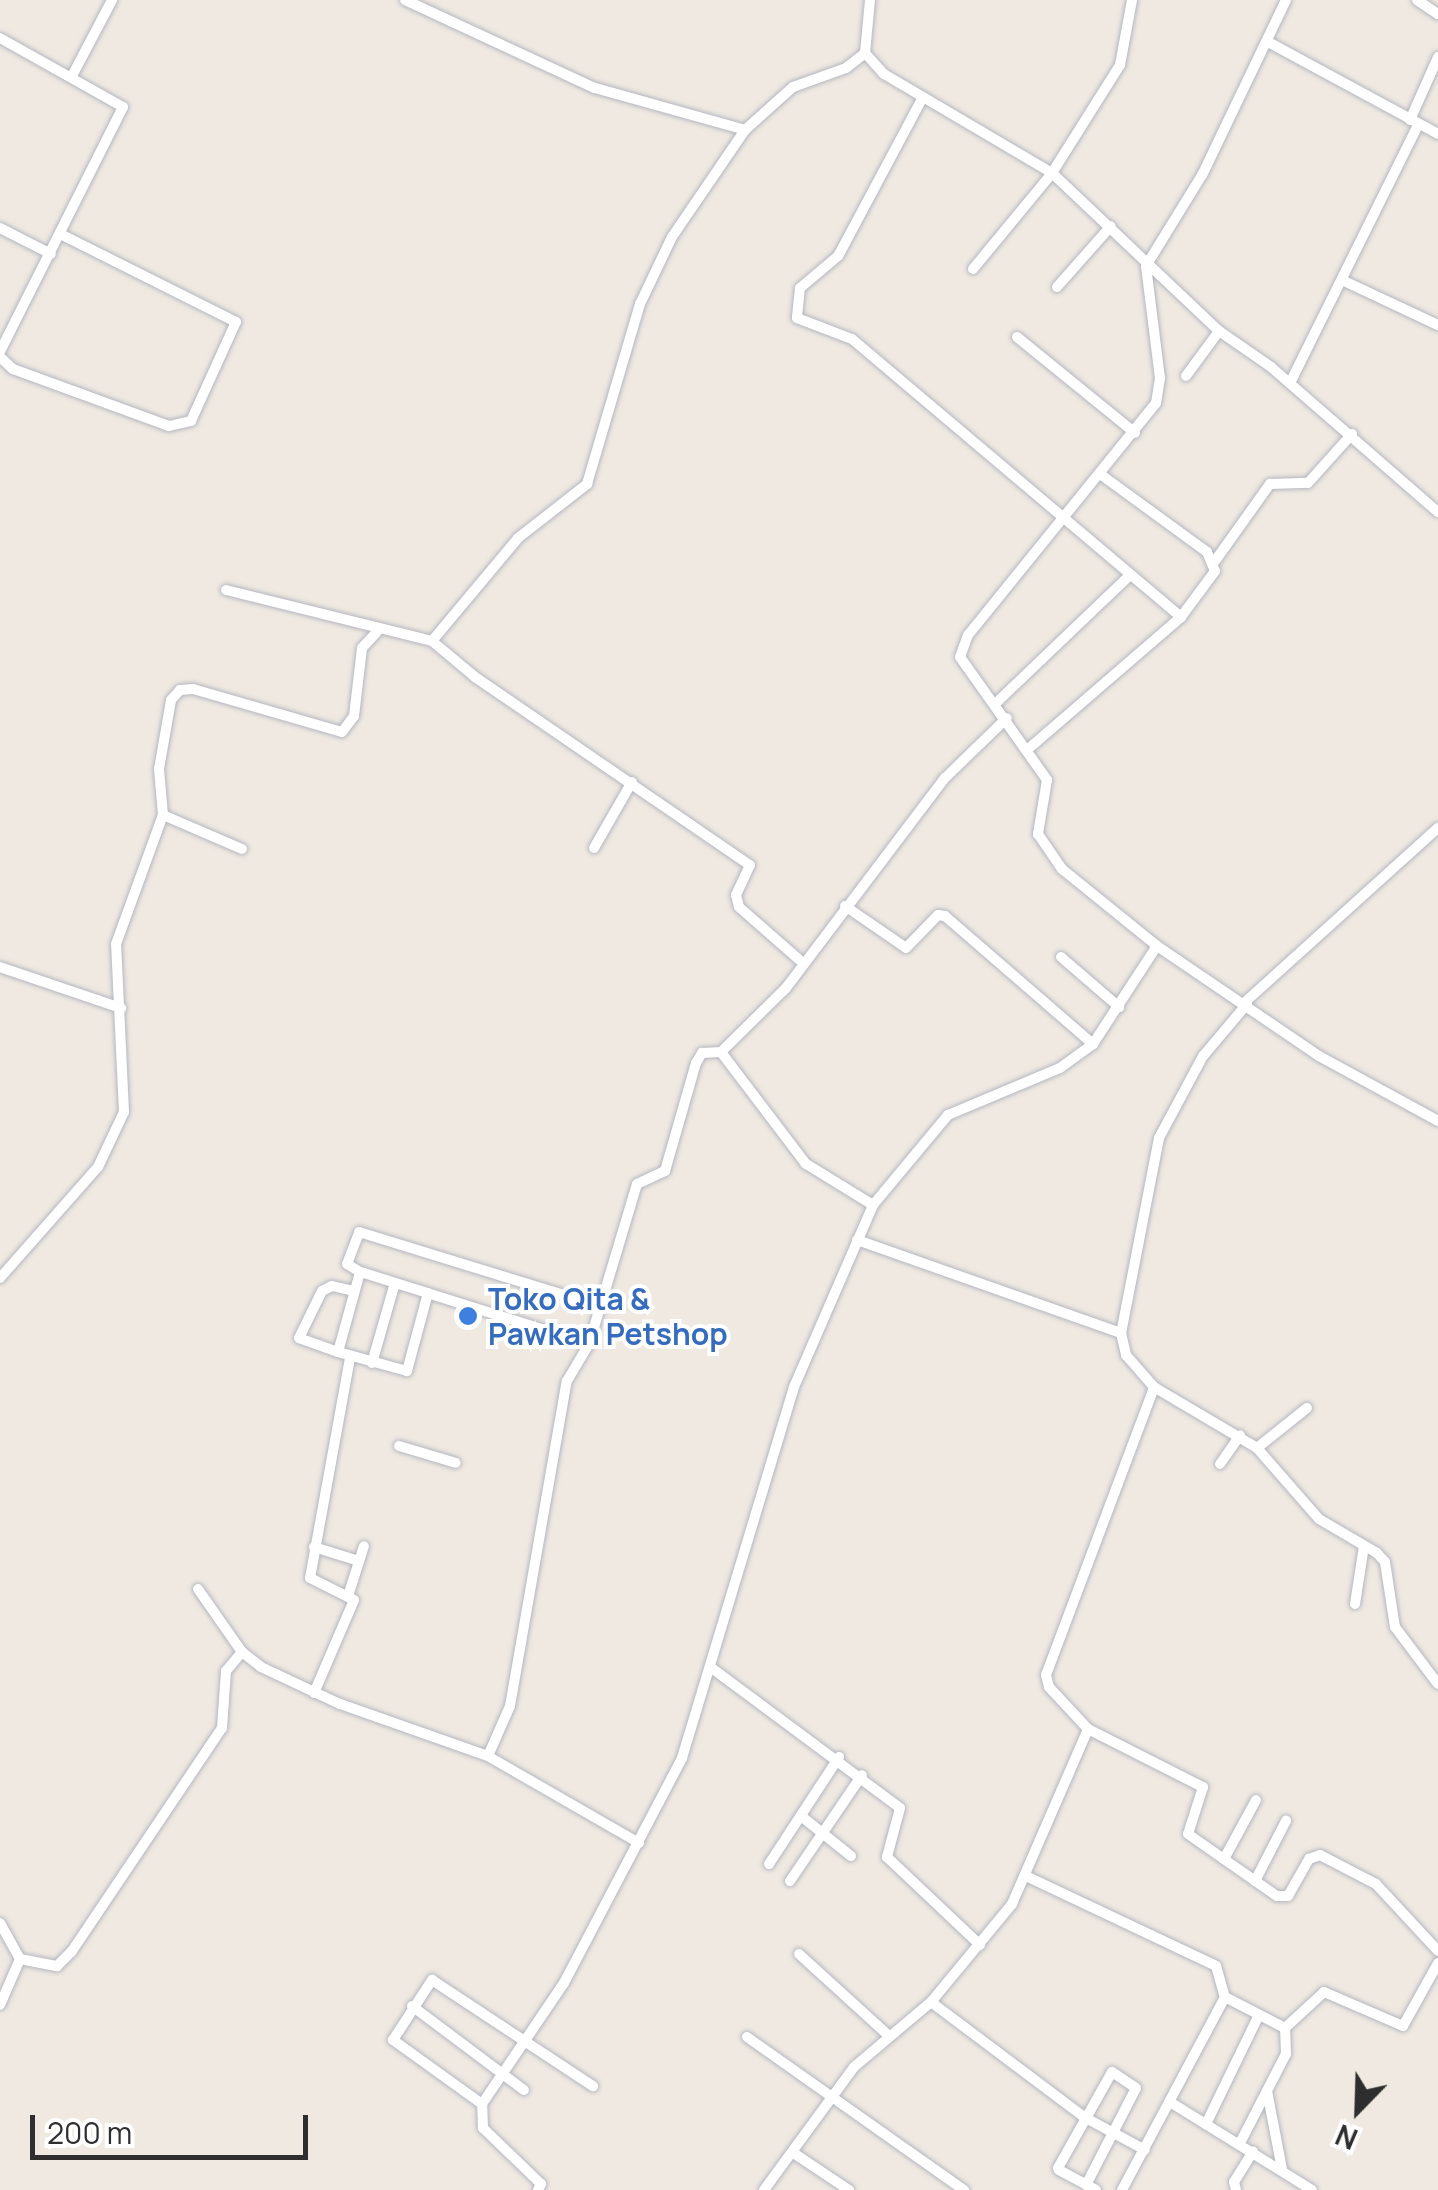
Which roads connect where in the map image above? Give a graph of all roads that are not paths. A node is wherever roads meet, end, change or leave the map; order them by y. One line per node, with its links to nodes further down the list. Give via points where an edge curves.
1 (112, 0): 12 (street)
2 (405, 0): 15 (street, via 595,88)
3 (870, 0): 10 (street)
4 (1132, 0): 17 (street, via 1120,64)
5 (1286, 0): 9 (street)
6 (1417, 0): 7 (street)
7 (1438, 14)
8 (0, 38): 12 (street)
9 (1270, 42): 14 (street); 22 (street)
10 (865, 54): 13 (street); 15 (street, via 793,87)
11 (1438, 58): 14 (street)
12 (72, 76): 20 (street, via 119,102 123,113)
13 (923, 97): 17 (street); 36 (street, via 838,256 800,288 797,318 852,339)
14 (1414, 122): 16 (street); 24 (street)
15 (744, 130): 42 (street, via 672,237 640,304 587,484 518,538)
16 (1438, 134)
17 (1052, 173): 18 (street); 23 (street)
18 (1111, 226): 22 (street); 25 (street)
19 (0, 228): 21 (street)
20 (60, 234): 21 (street); 29 (street, via 236,322 191,421 170,426 13,370)
21 (51, 254): 29 (street)
22 (1146, 266): 27 (street); 32 (street, via 1160,390)
23 (974, 270)
24 (1344, 281): 26 (street); 31 (street)
25 (1057, 288)
26 (1438, 324)
27 (1220, 331): 30 (street); 31 (street)
28 (1017, 336): 32 (street)
29 (0, 354)
30 (1186, 376)
31 (1290, 383): 33 (street)
32 (1134, 432): 34 (street)
33 (1352, 434): 35 (street); 37 (street, via 1308,482 1270,484)
34 (1100, 474): 36 (street); 37 (street)
35 (1438, 512)
36 (1062, 519): 38 (street); 43 (street, via 960,647 962,662)
37 (1214, 561): 40 (street, via 1212,580)
38 (1130, 575): 40 (street); 43 (street)
39 (226, 590): 41 (street)
40 (1181, 617): 45 (street)
41 (378, 632): 42 (street); 47 (street, via 362,648 354,716 342,732 193,689 175,694 158,769)
42 (432, 641): 46 (street, via 474,677)
43 (995, 704): 44 (street)
44 (1007, 718): 45 (street); 51 (street, via 946,778)
45 (1028, 750): 52 (street, via 1047,780 1038,827 1047,853)
46 (632, 782): 49 (street); 54 (street, via 750,865 736,896 739,907)
47 (163, 815): 50 (street); 58 (street, via 116,944)
48 (1438, 828): 56 (street)
49 (594, 848)
50 (242, 850)
51 (845, 906): 54 (street); 59 (street, via 906,948 938,915 946,916)
52 (1157, 946): 56 (street); 57 (street)
53 (1060, 957): 57 (street)
54 (803, 962): 60 (street)
55 (0, 967): 58 (street)
56 (1245, 1004): 61 (street, via 1385,1096); 70 (street, via 1203,1056 1159,1138)
57 (1119, 1007): 59 (street)
58 (121, 1008): 65 (street, via 127,1100 112,1142 72,1200)
59 (1094, 1044): 62 (street, via 1060,1068 948,1115)
60 (721, 1052): 62 (street, via 806,1164); 69 (street, via 702,1053 696,1063 665,1171 637,1184)
61 (1438, 1121)
62 (874, 1205): 63 (street)
63 (856, 1240): 70 (street); 90 (street, via 794,1387)
64 (360, 1272): 66 (street); 67 (street); 69 (street, via 347,1264 361,1232)
65 (0, 1278)
66 (395, 1283): 68 (street); 74 (street)
67 (354, 1292): 72 (street); 72 (street, via 332,1286 322,1292 299,1338)
68 (428, 1293): 71 (street); 74 (street, via 408,1371)
69 (600, 1306): 71 (street)
70 (1120, 1332): 75 (street, via 1126,1356)
71 (589, 1344): 94 (street, via 567,1381 510,1706)
72 (338, 1352): 73 (street)
73 (350, 1357): 74 (street); 82 (street)
74 (372, 1363)
75 (1154, 1387): 77 (street); 93 (street, via 1046,1675 1049,1688)
76 (1307, 1408): 79 (street)
77 (1240, 1436): 79 (street); 81 (street)
78 (399, 1446): 80 (street)
79 (1258, 1448): 84 (street, via 1310,1511)
80 (456, 1463)
81 (1220, 1464)
82 (314, 1546): 85 (street); 87 (street, via 311,1580)
83 (364, 1546): 85 (street)
84 (1364, 1546): 88 (street); 91 (street, via 1385,1562 1395,1626)
85 (360, 1561): 87 (street)
86 (198, 1588): 89 (street)
87 (349, 1593): 92 (street, via 354,1600)
88 (1355, 1604)
89 (242, 1652): 92 (street); 112 (street, via 226,1670 222,1728 72,1951 57,1966)
90 (713, 1668): 95 (street); 101 (street, via 682,1758)
91 (1438, 1684)
92 (314, 1692): 94 (street)
93 (1088, 1729): 103 (street, via 1203,1786 1187,1832); 105 (street)
94 (488, 1756): 101 (street)
95 (839, 1757): 96 (street); 98 (street)
96 (862, 1775): 100 (street); 109 (street, via 902,1812 886,1857)
97 (1256, 1800): 103 (street)
98 (800, 1816): 100 (street); 104 (street)
99 (1286, 1821): 107 (street)
100 (822, 1834): 102 (street); 106 (street)
101 (639, 1842): 122 (street)
102 (851, 1856)
103 (1224, 1859): 107 (street)
104 (769, 1864)
105 (1028, 1877): 109 (street); 114 (street, via 1216,1966)
106 (790, 1881)
107 (1255, 1881): 110 (street, via 1286,1897 1309,1859 1320,1855 1376,1884)
108 (0, 1923): 112 (street)
109 (980, 1945): 115 (street)
110 (1438, 1951)
111 (799, 1954): 121 (street)
112 (20, 1959): 116 (street)
113 (1438, 1963): 119 (street, via 1404,2026 1324,1992)
114 (1225, 1997): 118 (street); 128 (street)
115 (930, 2002): 121 (street); 130 (street)
116 (0, 2004)
117 (412, 2006): 122 (street, via 435,1980); 123 (street); 129 (street, via 394,2042)
118 (1260, 2015): 119 (street); 131 (street)
119 (1286, 2028): 126 (street, via 1286,2054)
120 (747, 2036): 127 (street)
121 (889, 2036): 127 (street, via 854,2066)
122 (526, 2040): 123 (street); 124 (street)
123 (505, 2072): 125 (street); 129 (street)
124 (593, 2086)
125 (524, 2090)
126 (1267, 2090): 133 (street); 137 (street)
127 (831, 2099): 136 (street); 143 (street)
128 (1170, 2102): 131 (street); 134 (street)
129 (482, 2104): 138 (street, via 482,2128)
130 (1084, 2117): 132 (street); 132 (street, via 1108,2072 1135,2084); 139 (street, via 1058,2168)
131 (1206, 2124): 133 (street)
132 (1113, 2133): 134 (street); 139 (street)
133 (1240, 2142): 135 (street)
134 (1146, 2150): 144 (street)
135 (1253, 2151): 137 (street); 145 (street, via 1233,2184)
136 (794, 2154): 141 (street); 142 (street)
137 (1282, 2169): 146 (street)
138 (540, 2187): 140 (street)
139 (1091, 2187)
140 (552, 2190)
141 (764, 2190)
142 (850, 2190)
143 (964, 2190)
144 (1122, 2190)
145 (1236, 2190)
146 (1312, 2190)

